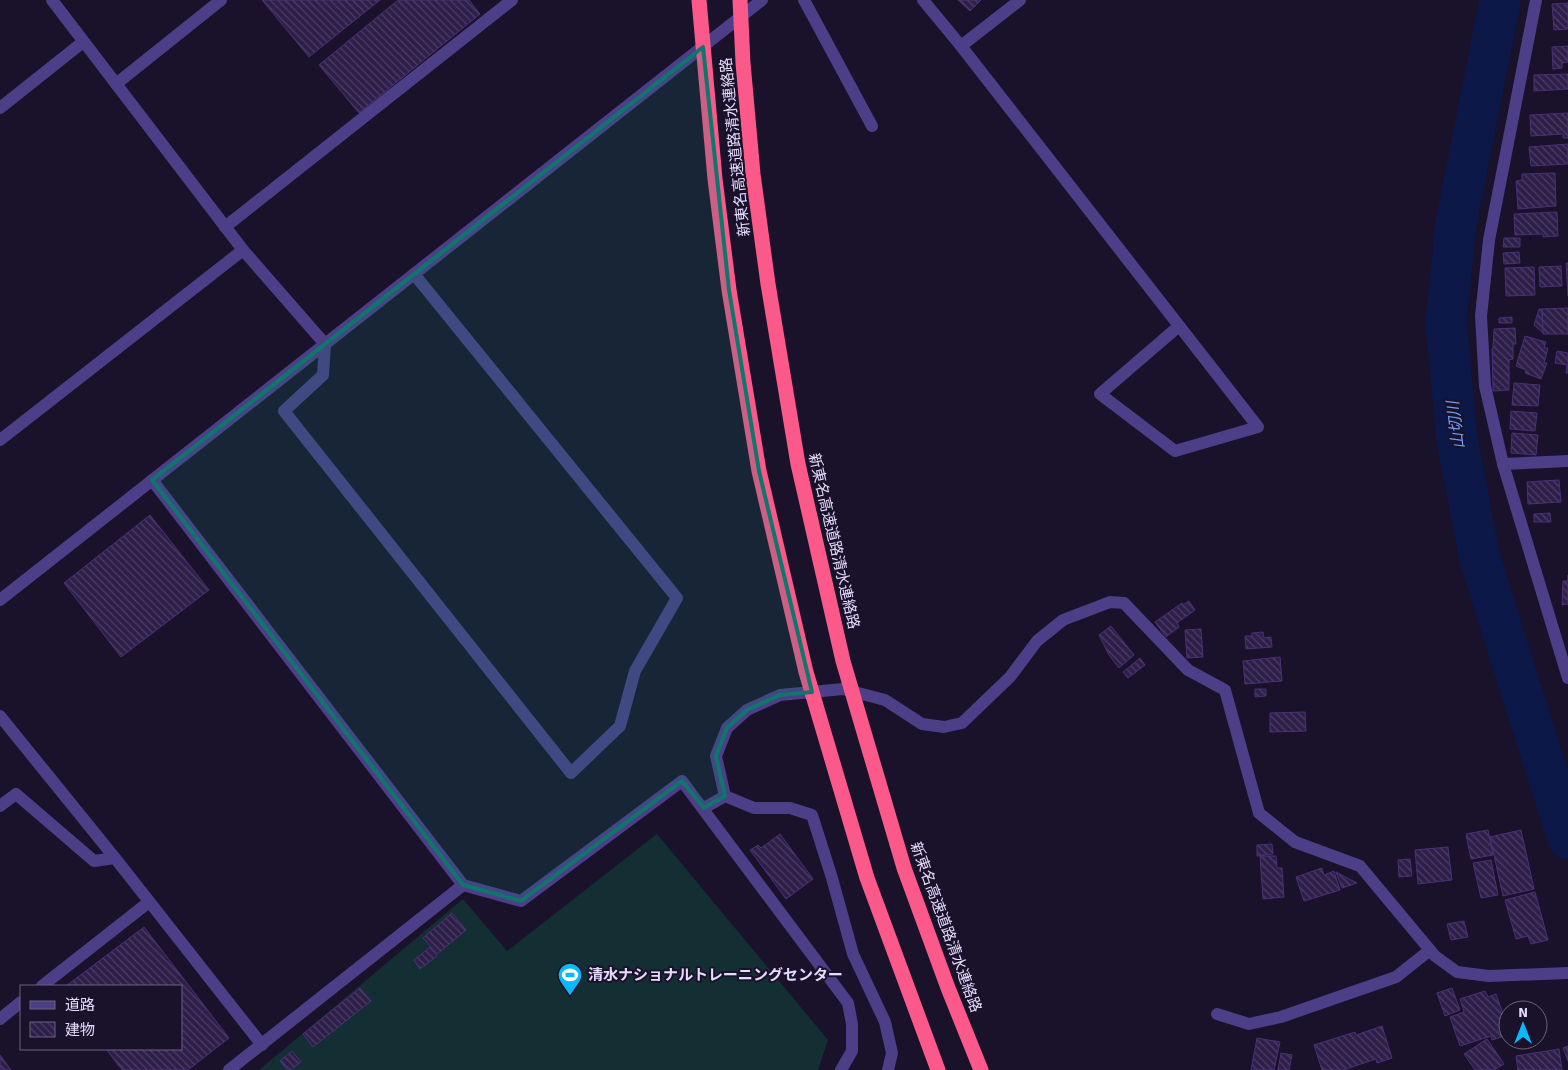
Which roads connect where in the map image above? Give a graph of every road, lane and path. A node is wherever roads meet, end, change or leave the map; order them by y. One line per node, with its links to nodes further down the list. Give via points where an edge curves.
1 (52, 0): 11 (street)
2 (221, 0): 13 (street)
3 (512, 0): 16 (street)
4 (699, 0): 44 (highway, 新東名高速道路清水連絡路, bridge, via 728,290 760,471 806,672 862,860)
5 (740, 0): 45 (highway, 新東名高速道路清水連絡路, bridge, via 753,174 802,482 843,661 904,868)
6 (762, 0): 18 (street)
7 (804, 0): 15 (street)
8 (923, 0): 12 (street)
9 (1020, 0): 12 (street)
10 (1536, 0): 23 (street, via 1489,240 1481,316 1485,386)
11 (83, 42): 13 (street); 14 (street)
12 (961, 46): 19 (street)
13 (116, 84): 16 (street)
14 (0, 108)
15 (872, 126)
16 (225, 227): 17 (street)
17 (243, 250): 20 (street); 21 (street)
18 (414, 274): 20 (street); 20 (street, via 677,598 635,671 620,726 571,773 284,411 323,375)
19 (1179, 326): 19 (street, via 1228,388 1258,427 1175,451 1100,394)
20 (325, 344): 24 (street)
21 (0, 440)
22 (1568, 461): 23 (street)
23 (1503, 464): 26 (street)
24 (152, 480): 25 (street); 32 (street)
25 (0, 600)
26 (1568, 678)
27 (0, 716): 31 (street)
28 (725, 796): 30 (street); 34 (street, via 716,756 727,728 747,710 780,695 843,689 885,700 922,724 944,727 962,723 1010,677 1037,641 1063,620 1110,602 1124,603 1188,670 1225,690 1259,813 1295,842 1360,866); 43 (street, via 754,808 790,808 812,815 853,954 885,1022 892,1053)
29 (0, 806): 31 (street, via 16,794 94,861)
30 (704, 808): 32 (street, via 682,781 521,901); 42 (street, via 848,1003 852,1051)
31 (115, 858): 33 (street)
32 (463, 884): 40 (street)
33 (149, 902): 36 (street); 40 (street)
34 (1430, 950): 35 (street, via 1457,972 1489,976); 38 (street, via 1396,977 1280,1016 1249,1024)
35 (1568, 973)
36 (43, 985)
37 (20, 1003): 39 (street)
38 (1217, 1014)
39 (0, 1019)
40 (262, 1045): 41 (street)
41 (229, 1070)
42 (841, 1070)
43 (888, 1070)
44 (938, 1070)
45 (981, 1070)

